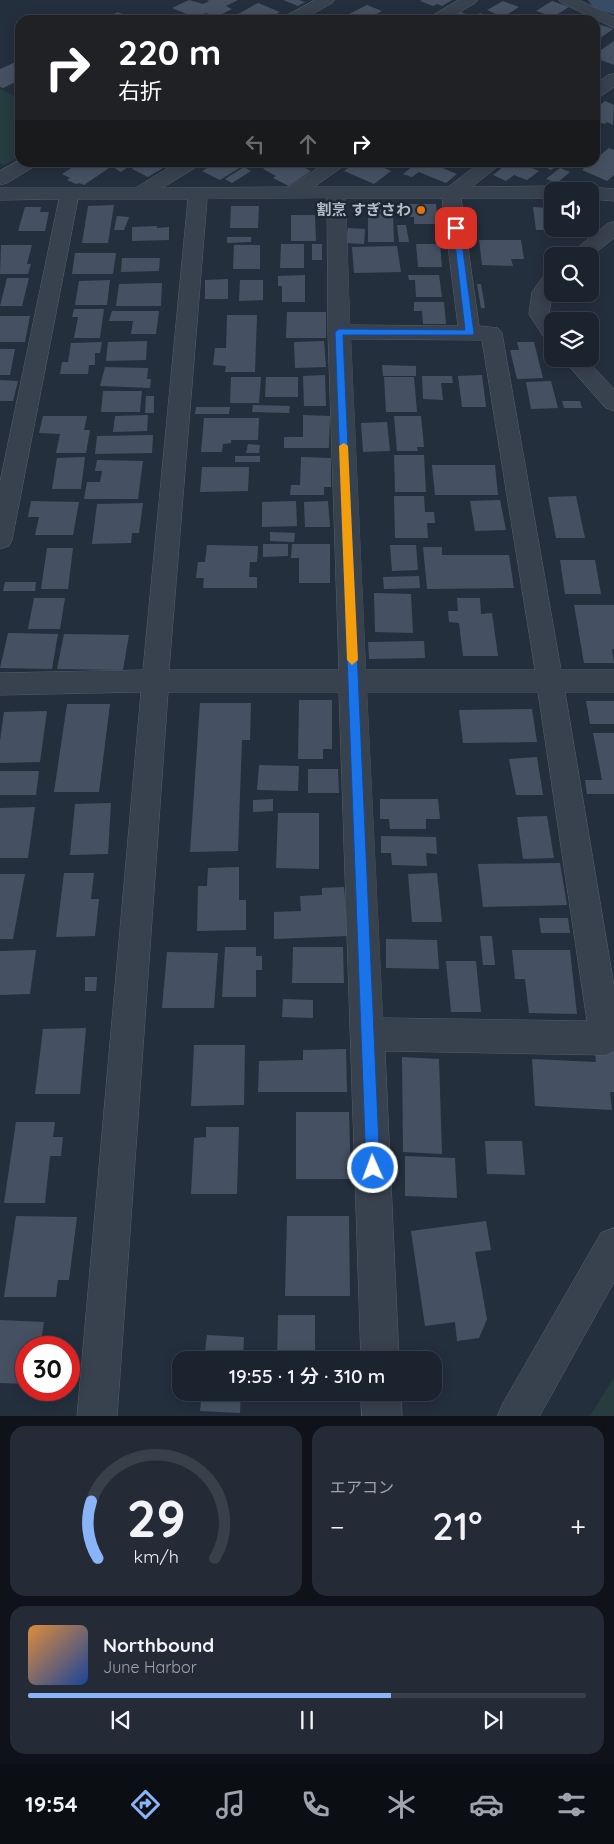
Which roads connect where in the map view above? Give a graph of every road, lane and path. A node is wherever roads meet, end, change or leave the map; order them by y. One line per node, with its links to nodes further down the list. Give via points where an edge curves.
1 (327, 0): 4 (street)
2 (470, 0): 5 (street)
3 (568, 0): 6 (street, via 578,12)
4 (299, 15)
5 (444, 15)
6 (588, 15)
7 (600, 19): 8 (street)
8 (614, 23)
9 (614, 79): 10 (street)
10 (600, 89)
11 (20, 167): 15 (street)
12 (184, 167): 21 (street)
13 (332, 167): 23 (street)
14 (487, 167): 16 (street)
15 (0, 178)
16 (451, 192): 17 (street); 18 (street); 31 (street)
17 (544, 192)
18 (336, 193): 23 (street); 30 (street)
19 (0, 194): 20 (street)
20 (70, 194): 21 (street); 34 (street)
21 (139, 194): 22 (street)
22 (198, 194): 23 (street); 35 (street)
23 (291, 194)
24 (599, 194): 25 (street)
25 (614, 195)
26 (614, 228): 27 (street)
27 (591, 247)
28 (544, 289): 29 (street, via 539,314)
29 (544, 322)
30 (339, 332): 31 (street); 36 (street)
31 (470, 333): 38 (street, via 491,333)
32 (581, 367): 33 (street)
33 (614, 403)
34 (0, 540)
35 (155, 681): 36 (street); 39 (street); 44 (street)
36 (353, 681): 38 (street); 40 (street)
37 (614, 681): 38 (street)
38 (550, 682): 40 (street, via 606,1038)
39 (0, 684)
40 (368, 1034): 42 (street)
41 (614, 1246): 46 (street)
42 (380, 1351)
43 (381, 1401): 45 (street)
44 (97, 1416)
45 (382, 1416)
46 (517, 1416)

